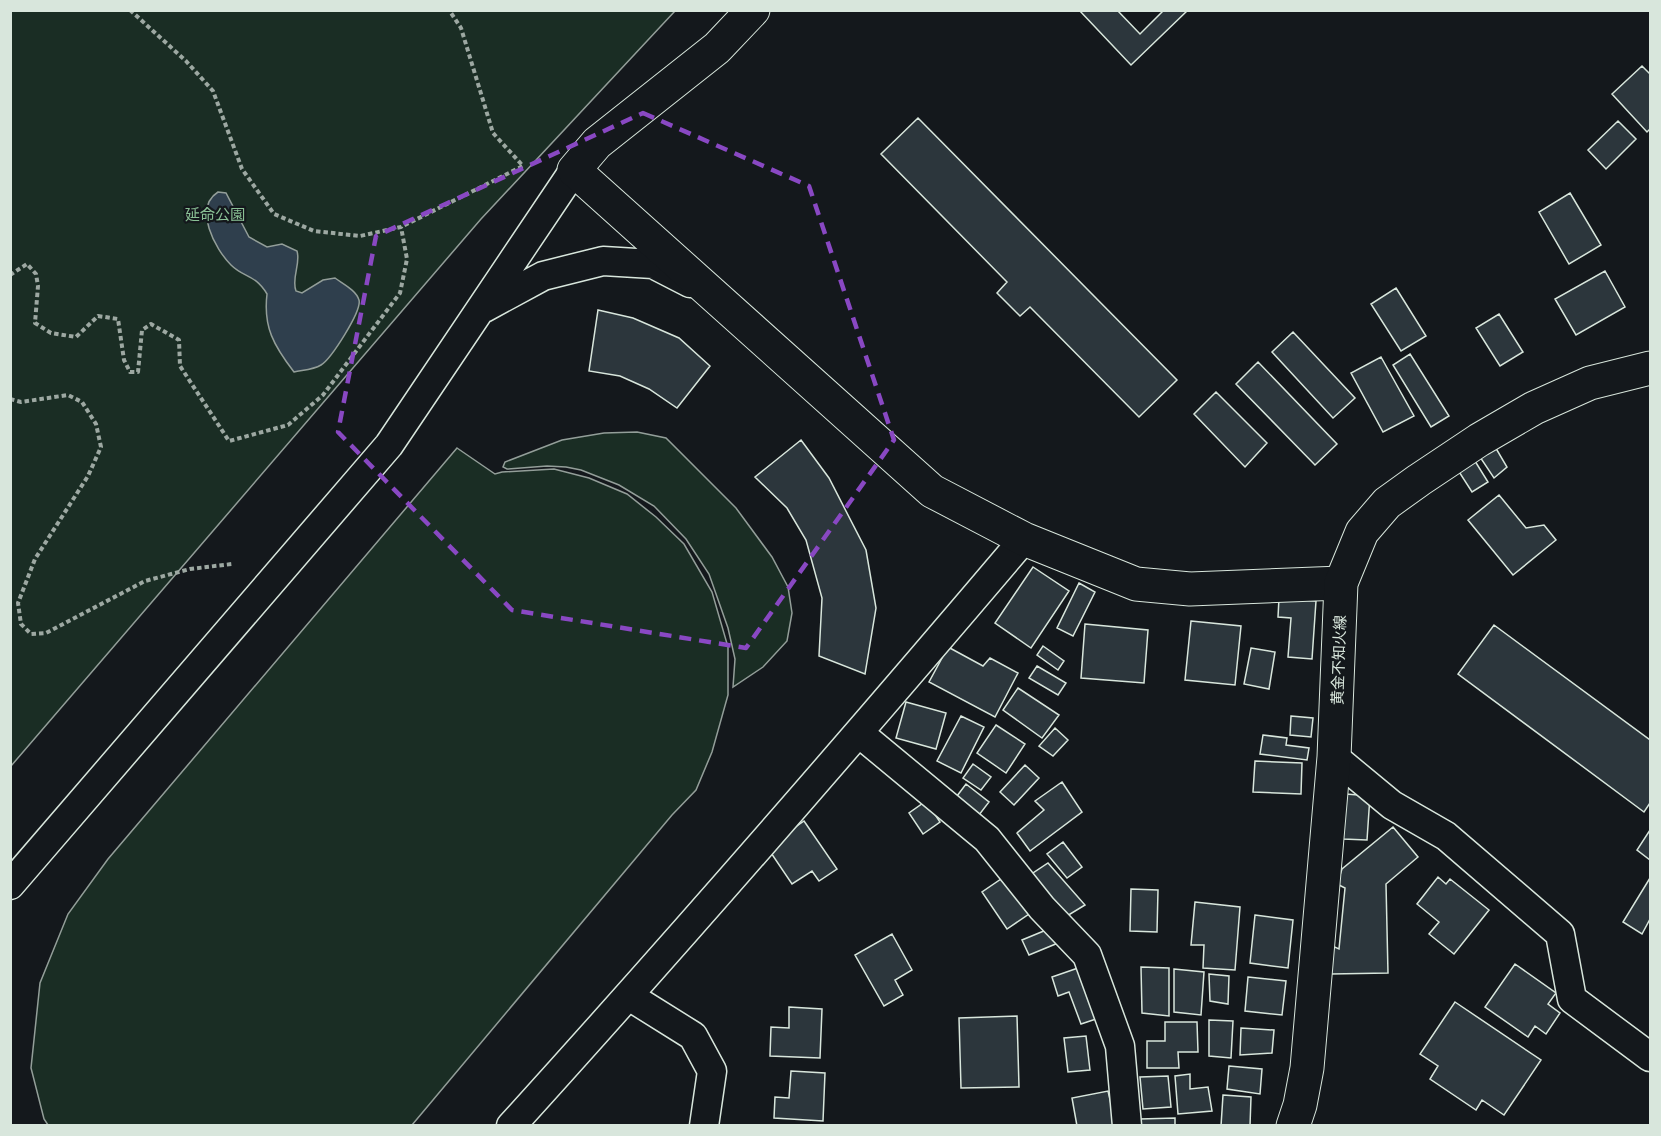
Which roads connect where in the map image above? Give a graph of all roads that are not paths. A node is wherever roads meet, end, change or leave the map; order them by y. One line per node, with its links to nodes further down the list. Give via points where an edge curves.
1 (753, 10): 2 (street, via 717,48 597,143)
2 (574, 170): 3 (street); 4 (street)
3 (714, 295): 4 (street, via 653,264 603,261 543,276); 6 (street, via 932,491)
4 (480, 310): 10 (street, via 389,445)
5 (1650, 368): 7 (street, 黄金不知火線, via 1590,383 1534,408 1419,480 1387,503 1362,532)
6 (1024, 539): 7 (street, via 1136,584 1190,589); 8 (street)
7 (1341, 583): 9 (street, 黄金不知火線)
8 (859, 733): 11 (street); 15 (street, via 987,839 1042,908 1087,955 1120,1046)
9 (1334, 757): 12 (street, via 1392,805 1446,836 1560,934 1572,999); 16 (street, 黄金不知火線, via 1307,1068)
10 (10, 885)
11 (629, 996): 13 (street); 14 (street, via 693,1036 712,1071)
12 (1650, 1057)
13 (511, 1125)
14 (704, 1125)
15 (1128, 1125)
16 (1293, 1125)

